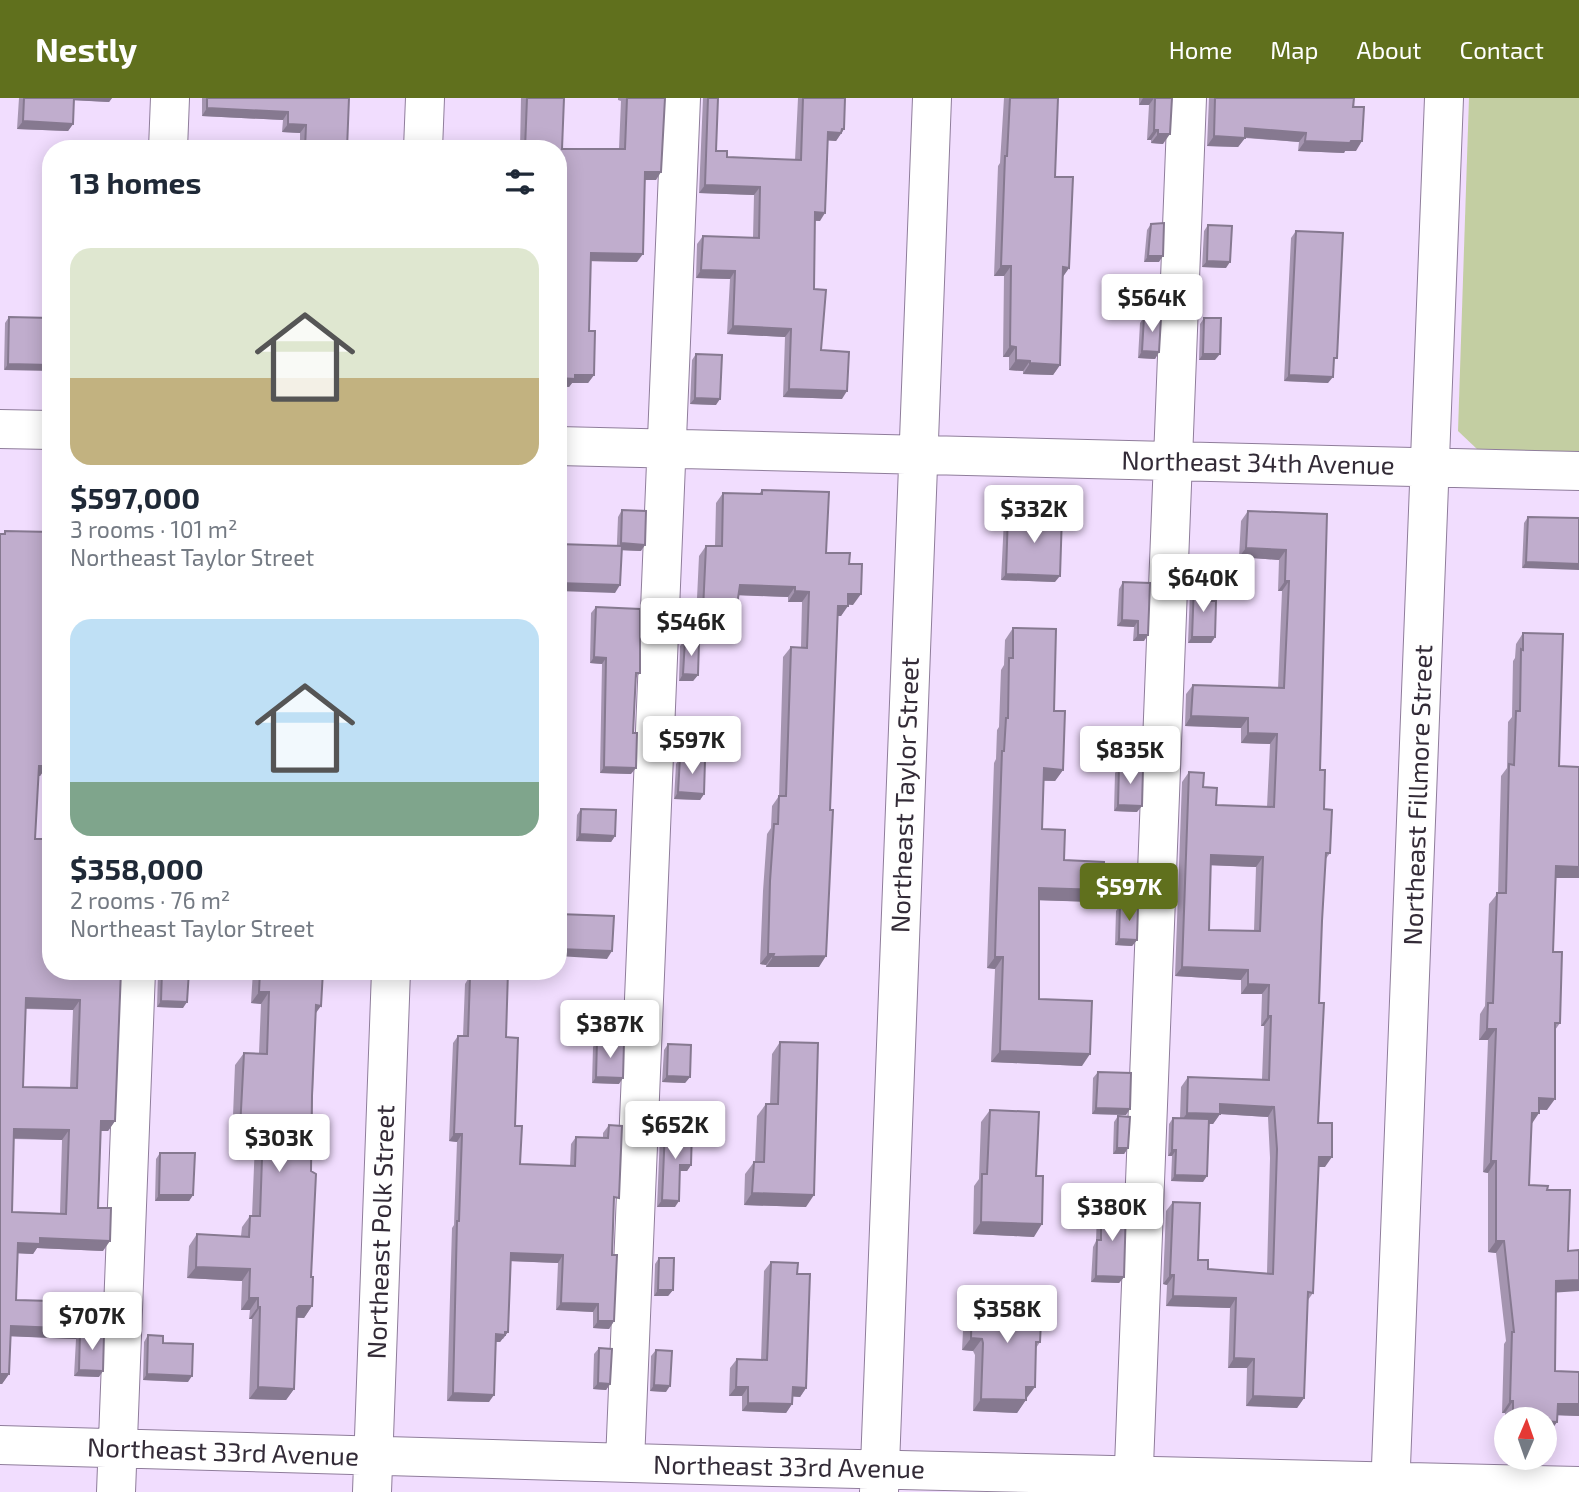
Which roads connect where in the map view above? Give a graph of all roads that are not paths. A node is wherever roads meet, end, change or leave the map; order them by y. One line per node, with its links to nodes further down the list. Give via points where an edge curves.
1 (170, 98): 7 (street)
2 (425, 98): 8 (street)
3 (681, 98): 12 (street)
4 (932, 98): 13 (street, Northeast Taylor Street)
5 (1187, 98): 14 (street)
6 (1444, 98): 15 (street, Northeast Fillmore Street)
7 (168, 140)
8 (423, 140)
9 (0, 429): 10 (street)
10 (42, 430)
11 (567, 446): 12 (street, Northeast 34th Avenue)
12 (668, 449): 13 (street, Northeast 34th Avenue); 21 (street)
13 (917, 454): 14 (street, Northeast 34th Avenue); 23 (street, Northeast Taylor Street)
14 (1172, 462): 15 (street, Northeast 34th Avenue); 24 (street)
15 (1430, 466): 16 (street, Northeast 34th Avenue); 26 (street, Northeast Fillmore Street)
16 (1579, 471)
17 (135, 980): 20 (street)
18 (391, 980): 22 (street, Northeast Polk Street)
19 (0, 1445): 20 (street, Northeast 33rd Avenue)
20 (117, 1449): 22 (street, Northeast 33rd Avenue); 27 (street)
21 (625, 1462): 22 (street, Northeast 33rd Avenue); 23 (street, Northeast 33rd Avenue)
22 (372, 1474)
23 (880, 1480): 24 (street, Northeast 33rd Avenue)
24 (1134, 1485): 26 (street, Northeast 33rd Avenue)
25 (1579, 1486): 26 (street, Northeast 33rd Avenue)
26 (1390, 1487)
27 (116, 1492)

